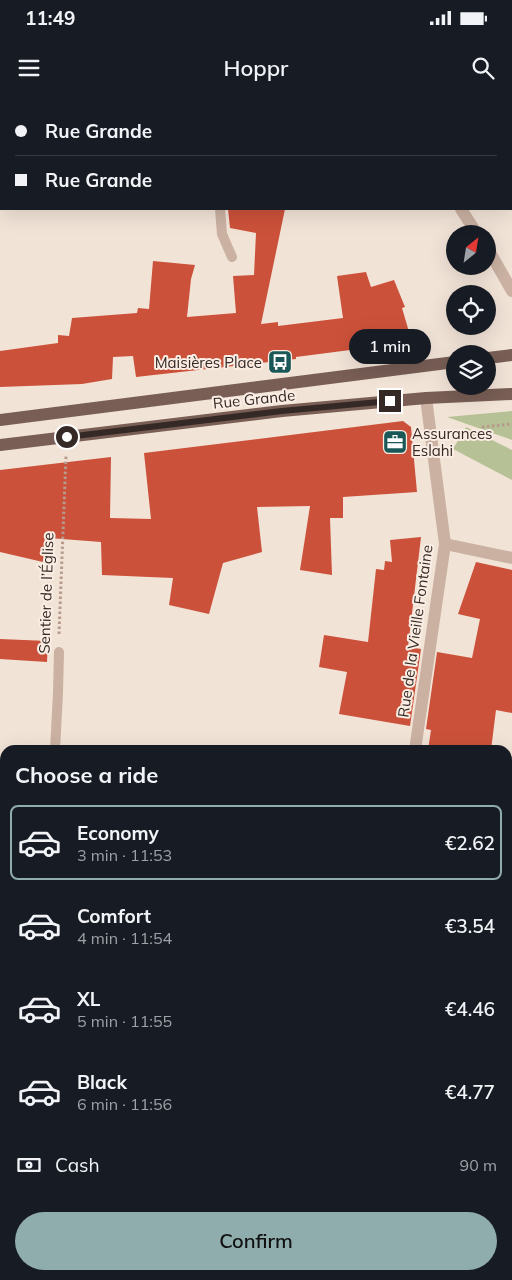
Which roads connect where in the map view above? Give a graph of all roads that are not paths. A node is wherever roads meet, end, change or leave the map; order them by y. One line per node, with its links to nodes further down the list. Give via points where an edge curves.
1 (220, 210): 4 (lane, via 222,234)
2 (462, 210): 3 (street)
3 (471, 225)
4 (232, 257)
5 (496, 263): 6 (street)
6 (512, 291)
7 (512, 355): 8 (main road)
8 (496, 357)
9 (446, 363): 12 (main road, Rue Grande)
10 (512, 394): 11 (main road, Rue Grande)
11 (426, 398): 13 (main road, Rue Grande, via 282,411); 14 (street, Rue de la Vieille Fontaine)
12 (0, 420)
13 (0, 445)
14 (444, 544): 15 (street); 18 (street, Rue de la Vieille Fontaine)
15 (512, 558)
16 (59, 652): 17 (lane, Sentier de l’Église)
17 (54, 745)
18 (416, 745)

